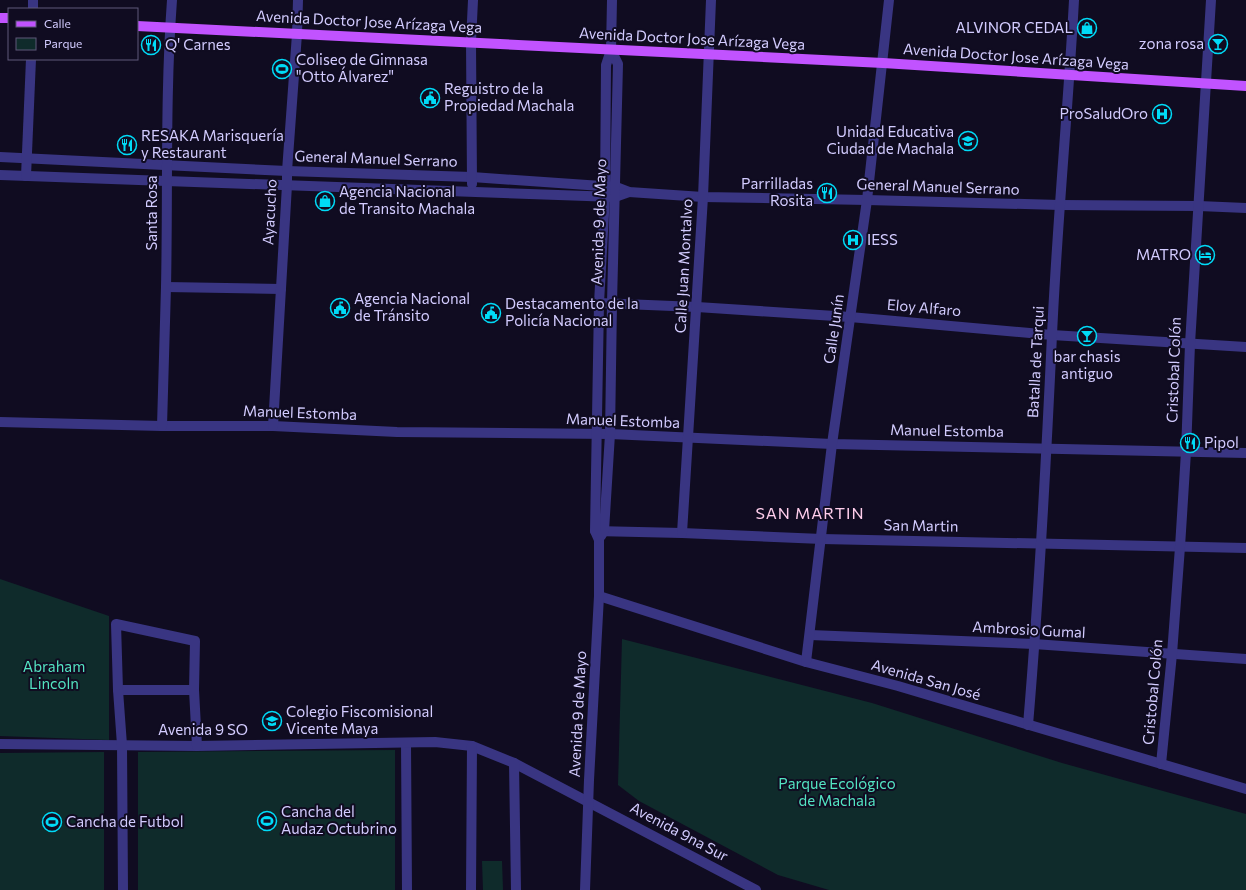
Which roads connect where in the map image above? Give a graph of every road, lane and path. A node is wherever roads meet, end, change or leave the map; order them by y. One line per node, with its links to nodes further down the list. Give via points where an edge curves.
1 (172, 0): 10 (street, Santa Rosa)
2 (298, 0): 11 (street, Ayacucho)
3 (473, 0): 12 (street)
4 (612, 0): 13 (street, Avenida 9 de Mayo)
5 (711, 0): 14 (street, Calle Juan Montalvo)
6 (890, 0): 16 (street, Calle Junín)
7 (1074, 0): 17 (street, Batalla de Tarqui)
8 (1211, 0): 18 (street, Cristobal Colón)
9 (138, 26): 10 (main road, Avenida Doctor Jose Arízaga Vega)
10 (170, 28): 11 (main road, Avenida Doctor Jose Arízaga Vega); 22 (street, Santa Rosa)
11 (297, 34): 12 (main road, Avenida Doctor Jose Arízaga Vega); 23 (street, Ayacucho)
12 (471, 42): 13 (main road, Avenida Doctor Jose Arízaga Vega); 26 (street)
13 (611, 50): 14 (main road, Avenida Doctor Jose Arízaga Vega); 30 (street, Avenida 9 de Mayo, via 606,64)
14 (709, 54): 16 (main road, Avenida Doctor Jose Arízaga Vega); 31 (street, Calle Juan Montalvo)
15 (31, 60): 21 (street)
16 (883, 64): 17 (main road, Avenida Doctor Jose Arízaga Vega); 32 (street, Calle Junín)
17 (1070, 76): 18 (main road, Avenida Doctor Jose Arízaga Vega); 33 (street, Batalla de Tarqui)
18 (1206, 84): 19 (main road, Avenida Doctor Jose Arízaga Vega); 34 (street, Cristobal Colón)
19 (1246, 86)
20 (0, 157): 21 (street, General Manuel Serrano)
21 (27, 158): 22 (street, General Manuel Serrano); 25 (street)
22 (166, 164): 23 (street, General Manuel Serrano); 27 (street, Santa Rosa)
23 (287, 171): 26 (street, General Manuel Serrano); 28 (street, Ayacucho)
24 (0, 175): 25 (street, General Manuel Serrano)
25 (26, 176): 27 (street, General Manuel Serrano)
26 (472, 177): 29 (street); 30 (street, General Manuel Serrano)
27 (167, 182): 28 (street, General Manuel Serrano); 36 (street, Santa Rosa)
28 (287, 185): 29 (street, General Manuel Serrano); 37 (street, Ayacucho)
29 (473, 192): 30 (street, General Manuel Serrano)
30 (610, 192): 31 (street, General Manuel Serrano); 38 (street, Avenida 9 de Mayo); 39 (street, Avenida 9 de Mayo)
31 (703, 196): 32 (street, General Manuel Serrano); 40 (street, Calle Juan Montalvo)
32 (867, 200): 33 (street, General Manuel Serrano); 41 (street, Calle Junín)
33 (1060, 205): 34 (street, General Manuel Serrano); 42 (street, Batalla de Tarqui)
34 (1199, 206): 35 (street, General Manuel Serrano); 43 (street, Cristobal Colón)
35 (1246, 208)
36 (166, 287): 37 (street); 46 (street, Santa Rosa)
37 (281, 290): 47 (street, Ayacucho)
38 (599, 303): 39 (street, Eloy Alfaro); 49 (street, Avenida 9 de Mayo)
39 (612, 303): 40 (street, Eloy Alfaro); 48 (street, Avenida 9 de Mayo)
40 (697, 307): 41 (street, Eloy Alfaro); 50 (street, Calle Juan Montalvo)
41 (850, 317): 42 (street, Eloy Alfaro); 51 (street, Calle Junín)
42 (1052, 335): 43 (street, Eloy Alfaro); 52 (street, Batalla de Tarqui)
43 (1190, 344): 44 (street, Eloy Alfaro); 53 (street, Cristobal Colón)
44 (1246, 347)
45 (0, 422): 46 (street, Manuel Estomba)
46 (162, 426): 47 (street, Manuel Estomba)
47 (273, 426): 49 (street, Manuel Estomba, via 397,432)
48 (610, 434): 49 (street, Manuel Estomba); 50 (street, Manuel Estomba); 56 (street, Avenida 9 de Mayo)
49 (596, 435): 56 (street, Avenida 9 de Mayo)
50 (689, 438): 51 (street, Manuel Estomba); 55 (street, Calle Juan Montalvo)
51 (832, 444): 52 (street, Manuel Estomba); 57 (street, Calle Junín)
52 (1047, 449): 53 (street, Manuel Estomba); 58 (street, Batalla de Tarqui)
53 (1186, 452): 54 (street, Manuel Estomba); 59 (street, Cristobal Colón)
54 (1246, 453)
55 (682, 533): 56 (street, San Martin); 57 (street, San Martin)
56 (600, 534): 61 (street, Avenida 9 de Mayo)
57 (822, 539): 58 (street, San Martin); 62 (street, Calle Junín)
58 (1041, 543): 59 (street, San Martin); 63 (street, Batalla de Tarqui)
59 (1180, 547): 60 (street, San Martin); 64 (street, Cristobal Colón)
60 (1246, 548)
61 (599, 596): 66 (street, Avenida San José); 78 (street, Avenida 9 de Mayo)
62 (810, 635): 63 (street, Ambrosio Gumal); 66 (street, Calle Junín)
63 (1034, 644): 64 (street, Ambrosio Gumal); 69 (street, Batalla de Tarqui)
64 (1172, 654): 65 (street, Ambrosio Gumal); 76 (street, Cristobal Colón)
65 (1246, 659)
66 (806, 662): 69 (street, Avenida San José, via 898,686)
67 (118, 690): 68 (street); 68 (street, via 116,624 195,641); 72 (street)
68 (194, 690): 73 (street)
69 (1028, 725): 76 (street, Avenida San José)
70 (406, 743): 73 (street, Avenida 9 SO); 74 (street, Avenida 9 SO, via 435,742); 80 (street)
71 (0, 744): 72 (street, Avenida 9 SO)
72 (122, 746): 73 (street, Avenida 9 SO); 79 (street)
73 (197, 746)
74 (472, 746): 75 (street, Avenida 9 SO); 81 (street)
75 (514, 763): 78 (street, Avenida 9na Sur); 82 (street)
76 (1161, 764): 77 (street, Avenida San José)
77 (1246, 788)
78 (588, 801): 83 (street, Avenida 9 de Mayo); 84 (street, Avenida 9na Sur)
79 (123, 890)
80 (407, 890)
81 (472, 890)
82 (516, 890)
83 (585, 890)
84 (756, 890)

